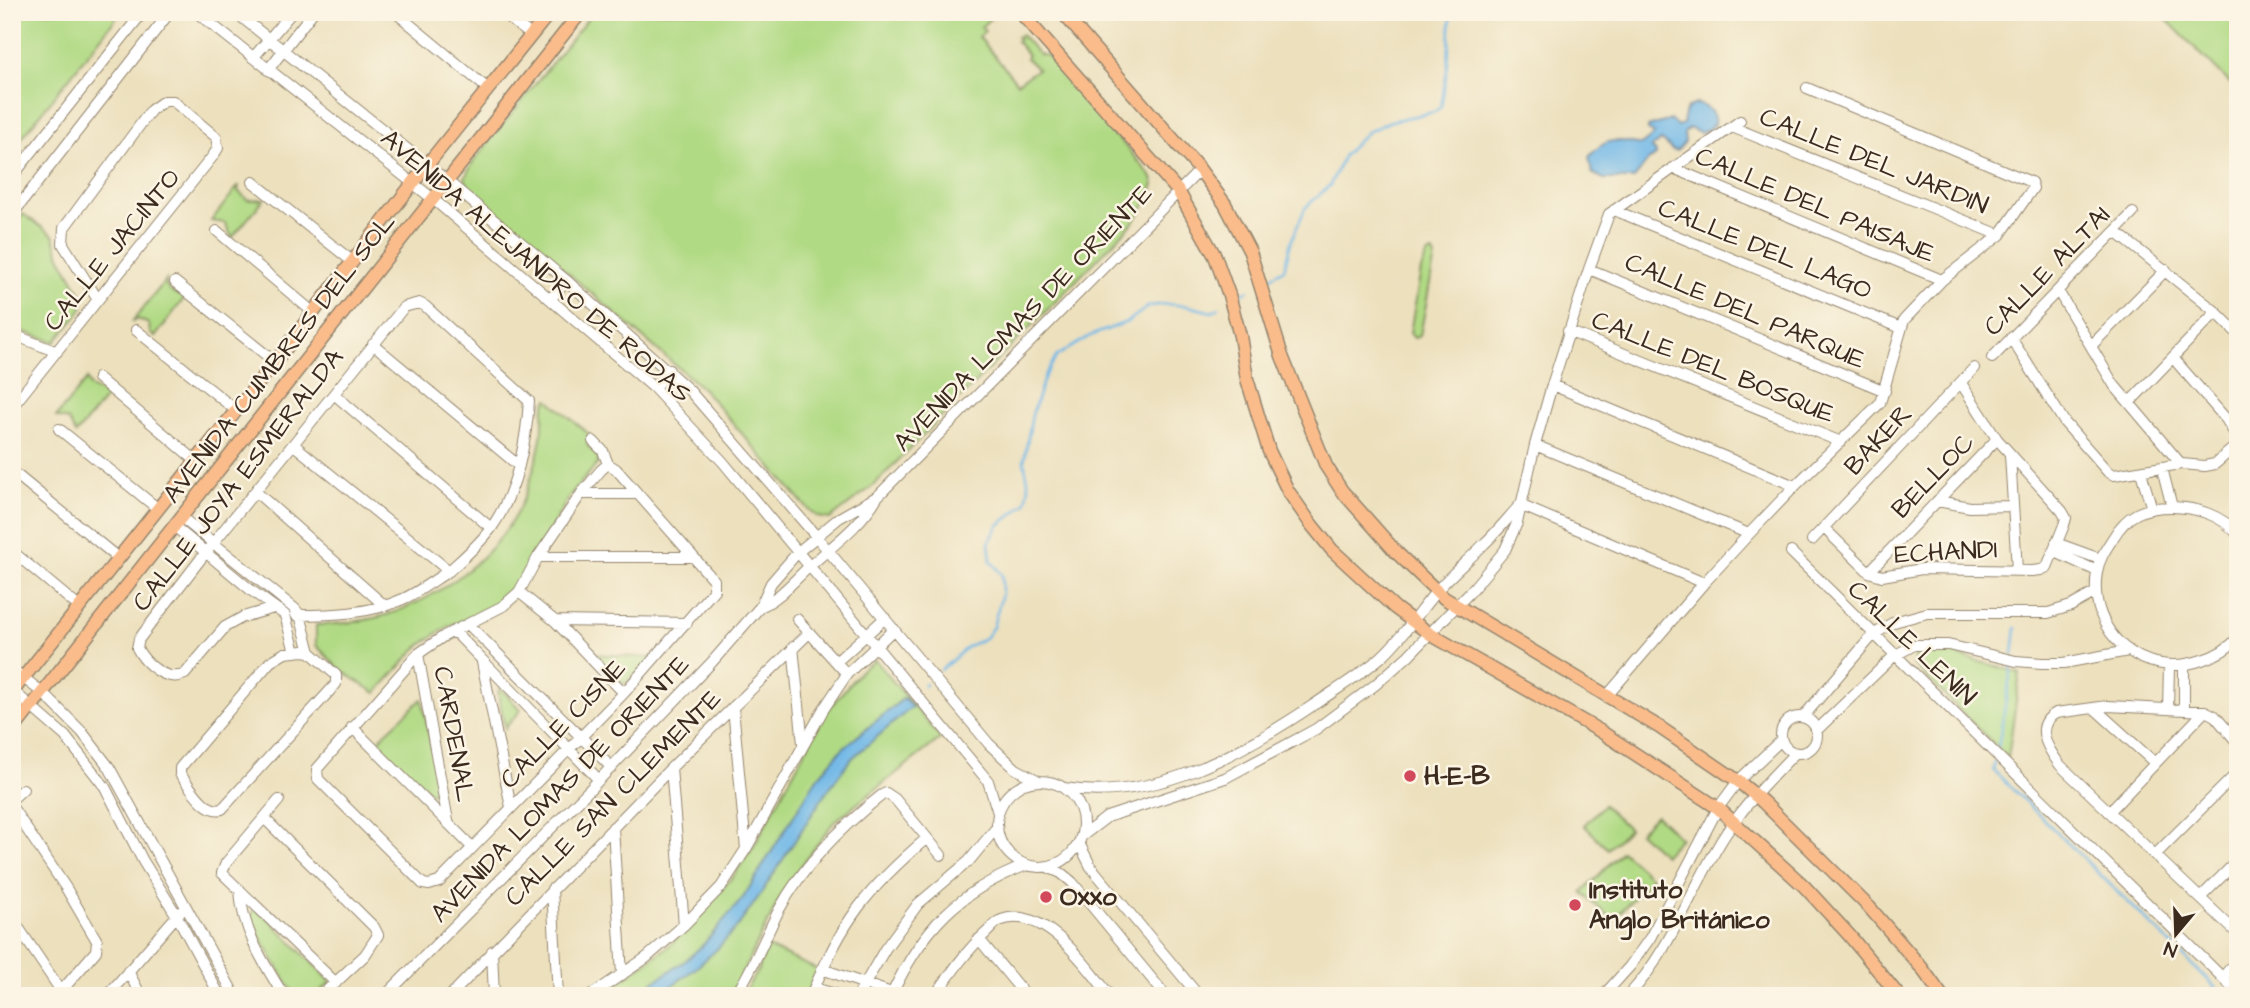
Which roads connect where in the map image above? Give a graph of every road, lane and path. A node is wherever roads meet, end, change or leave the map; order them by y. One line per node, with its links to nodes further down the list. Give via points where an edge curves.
1 (143, 12): 23 (street)
2 (170, 12): 31 (street)
3 (195, 12): 16 (street, AVENIDA ALEJANDRO DE RODAS)
4 (236, 12): 14 (street, AVENIDA ALEJANDRO DE RODAS)
5 (292, 12): 14 (street)
6 (313, 12): 15 (street)
7 (395, 12): 19 (street)
8 (501, 12): 13 (street)
9 (550, 12): 13 (main road, AVENIDA CUMBRES DEL SOL)
10 (581, 12): 25 (main road, AVENIDA CUMBRES DEL SOL)
11 (1020, 12): 27 (main road)
12 (1062, 12): 22 (main road)
13 (531, 35): 19 (main road, AVENIDA CUMBRES DEL SOL)
14 (268, 39): 15 (street, AVENIDA ALEJANDRO DE RODAS); 16 (street)
15 (283, 52): 17 (street); 20 (street, AVENIDA ALEJANDRO DE RODAS)
16 (253, 58): 17 (street, AVENIDA ALEJANDRO DE RODAS)
17 (268, 70): 26 (street, AVENIDA ALEJANDRO DE RODAS)
18 (1807, 88): 34 (street, via 2031,183 2030,194)
19 (488, 89): 20 (main road, AVENIDA CUMBRES DEL SOL)
20 (427, 165): 25 (street, AVENIDA ALEJANDRO DE RODAS); 26 (main road, AVENIDA CUMBRES DEL SOL)
21 (1673, 168): 29 (street); 34 (street, CALLE DEL JARDIN, via 1736,124); 39 (street, CALLE DEL PAISAJE)
22 (1200, 170): 27 (street, AVENIDA LOMAS DE ORIENTE); 123 (main road, via 1225,204 1250,253 1282,356 1326,466 1395,552)
23 (12, 177)
24 (253, 181): 35 (street)
25 (447, 181): 28 (main road, AVENIDA CUMBRES DEL SOL); 38 (street, AVENIDA ALEJANDRO DE RODAS)
26 (413, 184): 28 (street, AVENIDA ALEJANDRO DE RODAS); 35 (main road, AVENIDA CUMBRES DEL SOL)
27 (1178, 191): 89 (street, AVENIDA LOMAS DE ORIENTE); 135 (main road, via 1215,256 1269,451 1288,491 1332,550)
28 (433, 200): 42 (street, AVENIDA ALEJANDRO DE RODAS); 96 (main road, AVENIDA CUMBRES DEL SOL)
29 (1611, 212): 36 (street); 46 (street, CALLE DEL LAGO)
30 (2133, 213): 33 (street, CALLE ALTAI)
31 (12, 215)
32 (217, 231): 45 (street)
33 (2116, 232): 37 (street); 41 (street, CALLE ALTAI)
34 (2000, 235): 39 (street)
35 (353, 262): 45 (main road, AVENIDA CUMBRES DEL SOL)
36 (1589, 268): 48 (street); 64 (street, CALLE DEL PARQUE)
37 (2166, 270): 44 (street); 53 (street)
38 (566, 280): 42 (street); 59 (street, AVENIDA ALEJANDRO DE RODAS)
39 (1942, 280): 46 (street)
40 (175, 282): 57 (street)
41 (2058, 291): 51 (street, CALLE ALTAI); 53 (street)
42 (551, 299): 63 (street, AVENIDA ALEJANDRO DE RODAS)
43 (98, 300): 43 (street, CALLE JACINTO, via 62,233 151,110 164,101 173,102 216,137 216,150); 54 (street, CALLE JACINTO)
44 (2216, 312): 50 (street); 56 (street)
45 (314, 313): 57 (main road, AVENIDA CUMBRES DEL SOL)
46 (1901, 328): 64 (street)
47 (136, 330): 68 (street)
48 (1569, 331): 62 (street); 73 (street, CALLE DEL BOSQUE)
49 (12, 334): 54 (street)
50 (2238, 334)
51 (2011, 338): 55 (street, CALLE ALTAI); 83 (street, via 2065,423 2108,472)
52 (373, 344): 65 (street, CALLE JOYA ESMERALDA); 81 (street); 81 (street, CALLE JOYA ESMERALDA, via 404,307 425,306 529,401)
53 (2091, 346): 66 (street)
54 (57, 352): 67 (street, CALLE JACINTO)
55 (1992, 358)
56 (2173, 358): 66 (street); 71 (street)
57 (275, 362): 68 (main road, AVENIDA CUMBRES DEL SOL)
58 (1975, 368): 61 (street, BAKER)
59 (669, 370): 63 (street); 102 (street, AVENIDA ALEJANDRO DE RODAS)
60 (98, 378): 78 (street)
61 (1961, 383): 70 (street); 98 (street, BAKER)
62 (1552, 385): 76 (street); 85 (street)
63 (654, 388): 110 (street, AVENIDA ALEJANDRO DE RODAS)
64 (1885, 391): 73 (street, via 1880,403)
65 (335, 395): 75 (street, CALLE JOYA ESMERALDA); 97 (street)
66 (2129, 403): 80 (street)
67 (12, 407)
68 (237, 411): 78 (main road, AVENIDA CUMBRES DEL SOL)
69 (59, 429): 94 (street)
70 (1997, 439): 77 (street); 90 (street, BELLOC)
71 (2238, 439)
72 (593, 441): 79 (street, CALLE CISNE)
73 (1841, 442): 85 (street)
74 (2238, 444): 80 (street, via 2215,464)
75 (294, 445): 86 (street, CALLE JOYA ESMERALDA); 118 (street)
76 (1535, 445): 91 (street); 100 (street)
77 (2010, 455): 92 (street); 106 (street, via 2066,518)
78 (196, 461): 94 (main road, AVENIDA CUMBRES DEL SOL)
79 (608, 464): 87 (street); 88 (street, CALLE CISNE)
80 (2181, 464): 82 (street)
81 (519, 466): 97 (street)
82 (2162, 468): 83 (street); 93 (street)
83 (2141, 472): 95 (street)
84 (18, 476): 114 (street)
85 (1795, 485): 100 (street)
86 (256, 492): 104 (street, CALLE JOYA ESMERALDA); 125 (street)
87 (581, 494): 88 (street); 112 (street)
88 (638, 494): 113 (street, CALLE CISNE)
89 (878, 496): 102 (street, AVENIDA LOMAS DE ORIENTE); 107 (street, AVENIDA LOMAS DE ORIENTE, via 854,528)
90 (1937, 501): 92 (street, via 1970,507); 119 (street, BELLOC)
91 (1520, 505): 121 (street); 123 (street); 126 (street, via 1511,541)
92 (2012, 506): 117 (street)
93 (2172, 507): 95 (street); 101 (street, via 2217,517)
94 (157, 508): 99 (main road, AVENIDA CUMBRES DEL SOL)
95 (2152, 509): 115 (street, via 2127,520)
96 (178, 522): 104 (street); 105 (main road, AVENIDA CUMBRES DEL SOL); 109 (street)
97 (491, 528): 118 (street)
98 (1824, 528): 103 (street, BAKER); 119 (street, ECHANDI)
99 (142, 529): 105 (main road); 114 (main road, AVENIDA CUMBRES DEL SOL)
100 (1749, 534): 121 (street)
101 (2238, 535)
102 (816, 536): 107 (street, AVENIDA ALEJANDRO DE RODAS); 110 (street, AVENIDA LOMAS DE ORIENTE)
103 (1812, 540)
104 (213, 543): 109 (street, CALLE JOYA ESMERALDA); 131 (street)
105 (159, 545): 160 (main road, AVENIDA CUMBRES DEL SOL)
106 (2055, 547): 115 (street); 117 (street, ECHANDI, via 2047,567); 120 (street)
107 (828, 550): 116 (street, AVENIDA LOMAS DE ORIENTE); 133 (street, AVENIDA ALEJANDRO DE RODAS)
108 (12, 551): 127 (street)
109 (206, 552): 129 (street); 129 (street, CALLE JOYA ESMERALDA, via 139,639 141,656 176,678 185,674 225,627)
110 (798, 552): 116 (street, AVENIDA ALEJANDRO DE RODAS); 128 (street, AVENIDA LOMAS DE ORIENTE, via 771,583)
111 (1791, 552): 143 (street, CALLE LENIN)
112 (538, 556): 113 (street); 122 (street)
113 (692, 557): 136 (street, CALLE CISNE, via 715,585)
114 (118, 558): 127 (main road, AVENIDA CUMBRES DEL SOL)
115 (2100, 559): 120 (street)
116 (810, 566): 128 (street, AVENIDA LOMAS DE ORIENTE, via 779,596); 141 (street, AVENIDA ALEJANDRO DE RODAS)
117 (2017, 570): 119 (street, ECHANDI, via 1922,569 1882,576)
118 (449, 571): 125 (street)
119 (1869, 572)
120 (2097, 572): 124 (street)
121 (1704, 583): 162 (street)
122 (519, 592): 134 (street); 137 (street)
123 (1436, 592): 126 (main road); 135 (street)
124 (2096, 592): 143 (street, via 2048,613 1927,613 1894,622); 147 (street, via 2105,625)
125 (385, 606): 131 (street)
126 (1456, 606): 142 (street); 162 (main road)
127 (79, 607): 158 (main road, AVENIDA CUMBRES DEL SOL)
128 (760, 607): 180 (street, AVENIDA LOMAS DE ORIENTE)
129 (274, 608): 130 (street)
130 (285, 615): 131 (street); 148 (street)
131 (299, 615): 149 (street)
132 (797, 618): 140 (street)
133 (885, 618): 138 (street, AVENIDA ALEJANDRO DE RODAS); 141 (street)
134 (555, 621): 136 (street); 161 (street)
135 (1413, 621): 142 (main road); 183 (street, via 1381,657 1353,679 1286,724)
136 (687, 623): 161 (street, CALLE CISNE)
137 (468, 624): 139 (street); 173 (street)
138 (894, 629): 145 (street); 185 (street, AVENIDA ALEJANDRO DE RODAS, via 989,744 1016,769)
139 (454, 631): 150 (street); 152 (street)
140 (809, 633): 146 (street, CALLE SAN CLEMENTE); 153 (street)
141 (867, 634): 145 (street, AVENIDA ALEJANDRO DE RODAS); 153 (street)
142 (1430, 634): 189 (street, via 1375,685 1316,729 1259,762); 195 (main road, via 1600,730)
143 (1873, 635): 151 (street, CALLE LENIN); 169 (street)
144 (2238, 638): 155 (street, via 2225,650)
145 (877, 646): 157 (street); 197 (street, AVENIDA ALEJANDRO DE RODAS, via 988,781)
146 (793, 647): 164 (street, CALLE SAN CLEMENTE); 176 (street)
147 (2128, 650): 151 (street, via 2064,663 2016,661 1939,645 1914,645); 154 (street)
148 (295, 652): 149 (street); 149 (street, via 270,662 180,768 180,774 209,808 222,810 336,684 335,675)
149 (310, 652)
150 (418, 654): 170 (street); 199 (street, CARDENAL)
151 (1894, 656): 171 (street); 222 (street, CALLE LENIN, via 2226,980)
152 (482, 661): 177 (street); 194 (street)
153 (836, 662): 157 (street)
154 (2169, 666): 155 (street); 166 (street)
155 (2184, 667): 167 (street)
156 (12, 668): 158 (street)
157 (847, 674): 176 (street)
158 (24, 678): 159 (main road, AVENIDA CUMBRES DEL SOL); 160 (street)
159 (12, 691): 163 (street)
160 (43, 693): 163 (main road, AVENIDA CUMBRES DEL SOL); 215 (street, via 82,732 108,767)
161 (624, 693): 173 (street, CALLE CISNE)
162 (1606, 697): 186 (main road)
163 (32, 706): 172 (main road, AVENIDA CUMBRES DEL SOL); 216 (street, via 65,736 105,787)
164 (733, 707): 181 (street, CALLE SAN CLEMENTE); 206 (street)
165 (2094, 708): 166 (street); 179 (street); 196 (street, via 2056,713 2049,717 2043,737 2060,765)
166 (2168, 709): 167 (street)
167 (2184, 709): 168 (street)
168 (2205, 711): 175 (street); 179 (street)
169 (1803, 717): 171 (street); 174 (street, via 1786,722)
170 (352, 727): 199 (street); 205 (street, CALLE CISNE, via 322,761 316,776 423,884 439,882)
171 (1816, 730): 178 (street, via 1813,747)
172 (12, 731)
173 (580, 738): 177 (street, CALLE CISNE); 180 (street)
174 (1781, 740): 178 (street); 186 (street)
175 (2238, 743)
176 (803, 746): 206 (street)
177 (569, 747): 184 (street); 194 (street, CALLE CISNE)
178 (1795, 753): 190 (street)
179 (2155, 763): 196 (street)
180 (612, 768): 184 (street, AVENIDA LOMAS DE ORIENTE)
181 (671, 768): 201 (street, CALLE SAN CLEMENTE); 218 (street)
182 (2238, 772): 208 (street)
183 (1185, 775): 187 (street, via 1112,791); 189 (street)
184 (599, 780): 237 (street, AVENIDA LOMAS DE ORIENTE)
185 (1040, 781): 187 (street); 197 (street, via 1013,790)
186 (1738, 781): 190 (main road); 195 (street)
187 (1064, 788): 204 (street, via 1081,809)
188 (23, 789): 191 (street)
189 (1192, 791): 204 (street, via 1107,817)
190 (1754, 794): 200 (street); 253 (main road, via 1869,907)
191 (12, 799)
192 (279, 800): 198 (street)
193 (12, 807): 229 (street, via 97,941 96,951)
194 (511, 807): 205 (street, CALLE CISNE)
195 (1718, 808): 200 (main road); 250 (street, via 1650,938)
196 (2109, 812): 208 (street)
197 (998, 813): 202 (street)
198 (264, 818): 213 (street, via 222,873); 226 (street, via 378,934 365,955)
199 (448, 821): 205 (street)
200 (1734, 821): 251 (street, via 1671,939); 252 (main road, via 1804,887)
201 (613, 827): 212 (street, CALLE SAN CLEMENTE); 225 (street)
202 (997, 827): 210 (street, via 1004,848); 227 (street, via 969,861 918,904)
203 (927, 838): 207 (street); 223 (street, via 877,882 840,932); 242 (street, via 886,793 850,820 793,885)
204 (1081, 839): 211 (street, via 1063,861); 249 (street, via 1091,867)
205 (472, 847)
206 (746, 849): 218 (street, via 721,887)
207 (941, 855)
208 (2155, 855): 214 (street)
209 (2238, 860): 214 (street)
210 (1027, 865): 211 (street); 230 (street, via 990,880 948,911 901,975)
211 (1047, 867): 248 (street, via 1072,882)
212 (552, 889): 221 (street, CALLE SAN CLEMENTE); 240 (street)
213 (240, 890): 226 (street); 235 (street, via 241,908 258,954)
214 (2200, 898): 219 (street)
215 (186, 907): 216 (street); 234 (street)
216 (177, 916): 224 (street); 233 (street)
217 (12, 918): 229 (street)
218 (684, 925): 225 (street)
219 (2238, 934)
220 (979, 939): 245 (street); 246 (street); 247 (street, via 999,921 1021,918 1058,936 1076,951)
221 (492, 951): 238 (street, CALLE SAN CLEMENTE); 239 (street)
222 (2238, 960)
223 (822, 969): 227 (street); 228 (street)
224 (128, 971): 231 (street); 232 (street)
225 (622, 975): 241 (street)
226 (336, 983): 236 (street)
227 (864, 984): 230 (street); 244 (street)
228 (812, 992): 243 (street)
229 (59, 993)
230 (894, 995)
231 (107, 996)
232 (141, 996)
233 (220, 996)
234 (235, 996)
235 (284, 996)
236 (321, 996)
237 (385, 996)
238 (450, 996)
239 (494, 996)
240 (558, 996)
241 (590, 996)
242 (734, 996)
243 (842, 996)
244 (858, 996)
245 (936, 996)
246 (1026, 996)
247 (1110, 996)
248 (1166, 996)
249 (1199, 996)
250 (1603, 996)
251 (1628, 996)
252 (1899, 996)
253 (1942, 996)

